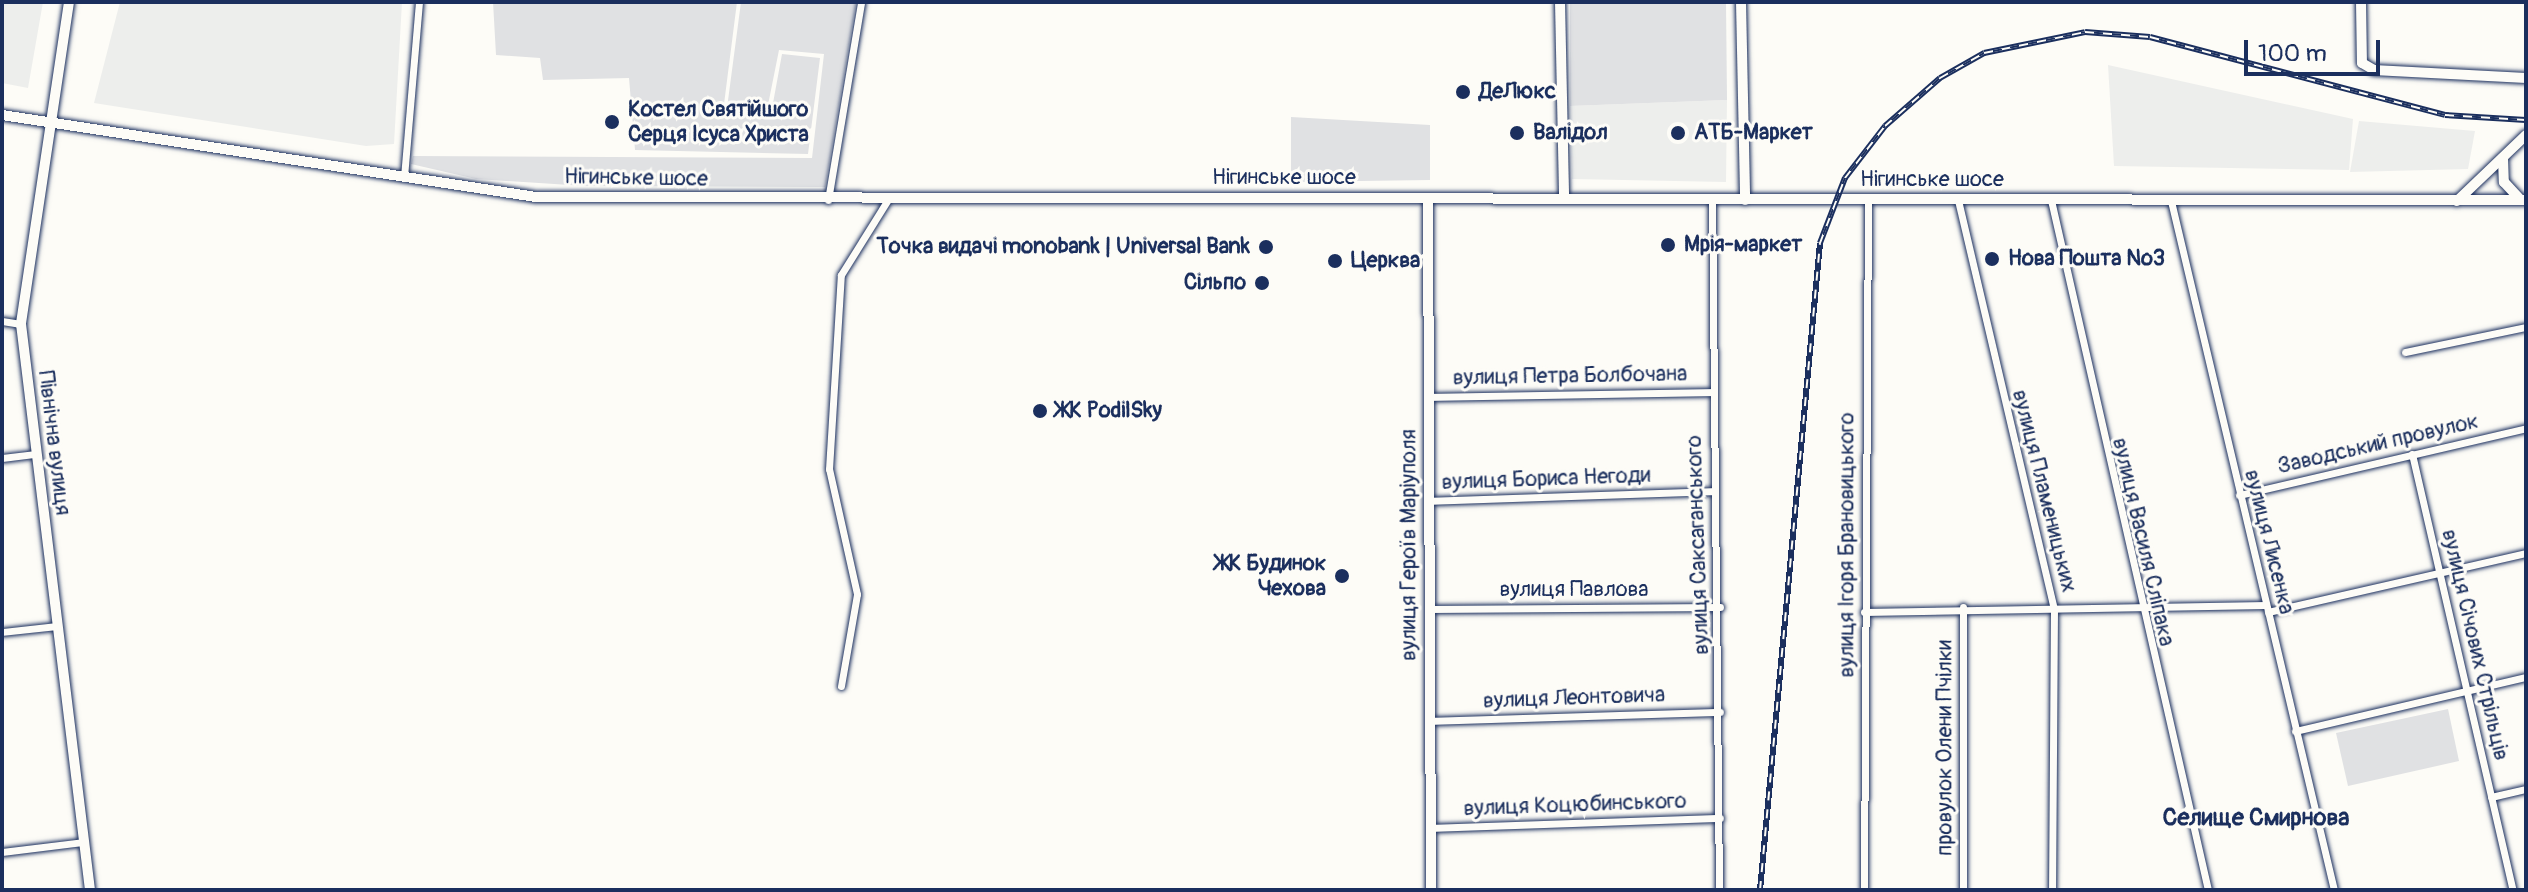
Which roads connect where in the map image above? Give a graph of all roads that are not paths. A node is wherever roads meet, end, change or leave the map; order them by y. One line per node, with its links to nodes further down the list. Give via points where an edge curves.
1 (69, 2): 9 (main road, Північна вулиця)
2 (419, 2): 12 (street)
3 (861, 2): 16 (street)
4 (1560, 2): 14 (main road)
5 (1741, 2): 17 (main road)
6 (2361, 2): 7 (main road, via 2362,63 2374,70)
7 (2526, 78)
8 (2, 115): 9 (main road, Нігинське шосе)
9 (47, 122): 12 (main road, Нігинське шосе); 26 (main road, Північна вулиця)
10 (2526, 135): 11 (main road)
11 (2503, 156): 21 (main road, via 2504,182); 24 (main road)
12 (404, 177): 16 (main road, Нігинське шосе, via 536,197)
13 (1428, 199): 14 (main road, Нігинське шосе); 22 (main road, Нігинське шосе); 30 (main road, вулиця Героїв Маріуполя)
14 (1564, 199): 15 (main road, Нігинське шосе)
15 (1712, 199): 17 (main road, Нігинське шосе); 29 (street, вулиця Саксаганського)
16 (828, 200): 22 (main road, Нігинське шосе)
17 (1745, 200): 18 (main road, Нігинське шосе)
18 (1868, 200): 19 (main road, Нігинське шосе); 46 (street, вулиця Ігоря Брановицького)
19 (1958, 200): 20 (main road, Нігинське шосе); 45 (street, вулиця Пламеницьких)
20 (2051, 200): 23 (main road, Нігинське шосе); 40 (street, вулиця Василя Сліпака)
21 (2524, 200): 24 (main road, Нігинське шосе)
22 (887, 201): 50 (street, via 841,275 829,469 857,594)
23 (2171, 201): 24 (main road, Нігинське шосе); 36 (street, вулиця Лисенка)
24 (2457, 201)
25 (2, 321): 26 (street)
26 (21, 324): 32 (main road, Північна вулиця)
27 (2526, 327): 28 (street)
28 (2405, 352)
29 (1713, 392): 30 (street, вулиця Петра Болбочана); 35 (street, вулиця Саксаганського)
30 (1428, 397): 37 (main road, вулиця Героїв Маріуполя)
31 (2526, 428): 33 (street, Заводський провулок)
32 (36, 454): 34 (street); 47 (main road, Північна вулиця)
33 (2412, 454): 36 (street, Заводський провулок); 39 (street, вулиця Січових Стрільців)
34 (2, 458)
35 (1714, 491): 37 (street, вулиця Бориса Негоди); 41 (street, вулиця Саксаганського)
36 (2239, 495): 43 (street, вулиця Лисенка)
37 (1428, 501): 44 (main road, вулиця Героїв Маріуполя)
38 (2526, 553): 39 (street)
39 (2440, 573): 43 (street); 51 (street, вулиця Січових Стрільців)
40 (2138, 604): 43 (street); 45 (street); 67 (street, вулиця Василя Сліпака)
41 (1720, 607): 44 (street, вулиця Павлова); 52 (street, вулиця Саксаганського)
42 (1963, 607): 45 (street); 46 (street); 65 (street, провулок Олени Пчілки)
43 (2267, 608): 54 (street, вулиця Лисенка)
44 (1429, 609): 53 (main road, вулиця Героїв Маріуполя)
45 (2054, 609): 66 (street, вулиця Пламеницьких)
46 (1864, 612): 64 (street, вулиця Ігоря Брановицького)
47 (56, 626): 48 (street); 59 (main road, Північна вулиця)
48 (2, 632)
49 (2526, 677): 51 (street)
50 (841, 686)
51 (2466, 688): 54 (street); 56 (street, вулиця Січових Стрільців)
52 (1720, 712): 53 (street, вулиця Леонтовича); 57 (street, вулиця Саксаганського)
53 (1430, 721): 58 (main road, вулиця Героїв Маріуполя)
54 (2295, 731): 68 (street, вулиця Лисенка)
55 (2526, 789): 56 (street)
56 (2491, 797): 69 (street, вулиця Січових Стрільців)
57 (1720, 818): 58 (street, вулиця Коцюбинського); 63 (street, вулиця Саксаганського)
58 (1432, 828): 62 (main road, вулиця Героїв Маріуполя)
59 (84, 842): 60 (street); 61 (main road, Північна вулиця)
60 (2, 852)
61 (90, 890)
62 (1431, 890)
63 (1719, 890)
64 (1864, 890)
65 (1963, 890)
66 (2052, 890)
67 (2208, 890)
68 (2334, 890)
69 (2513, 890)

